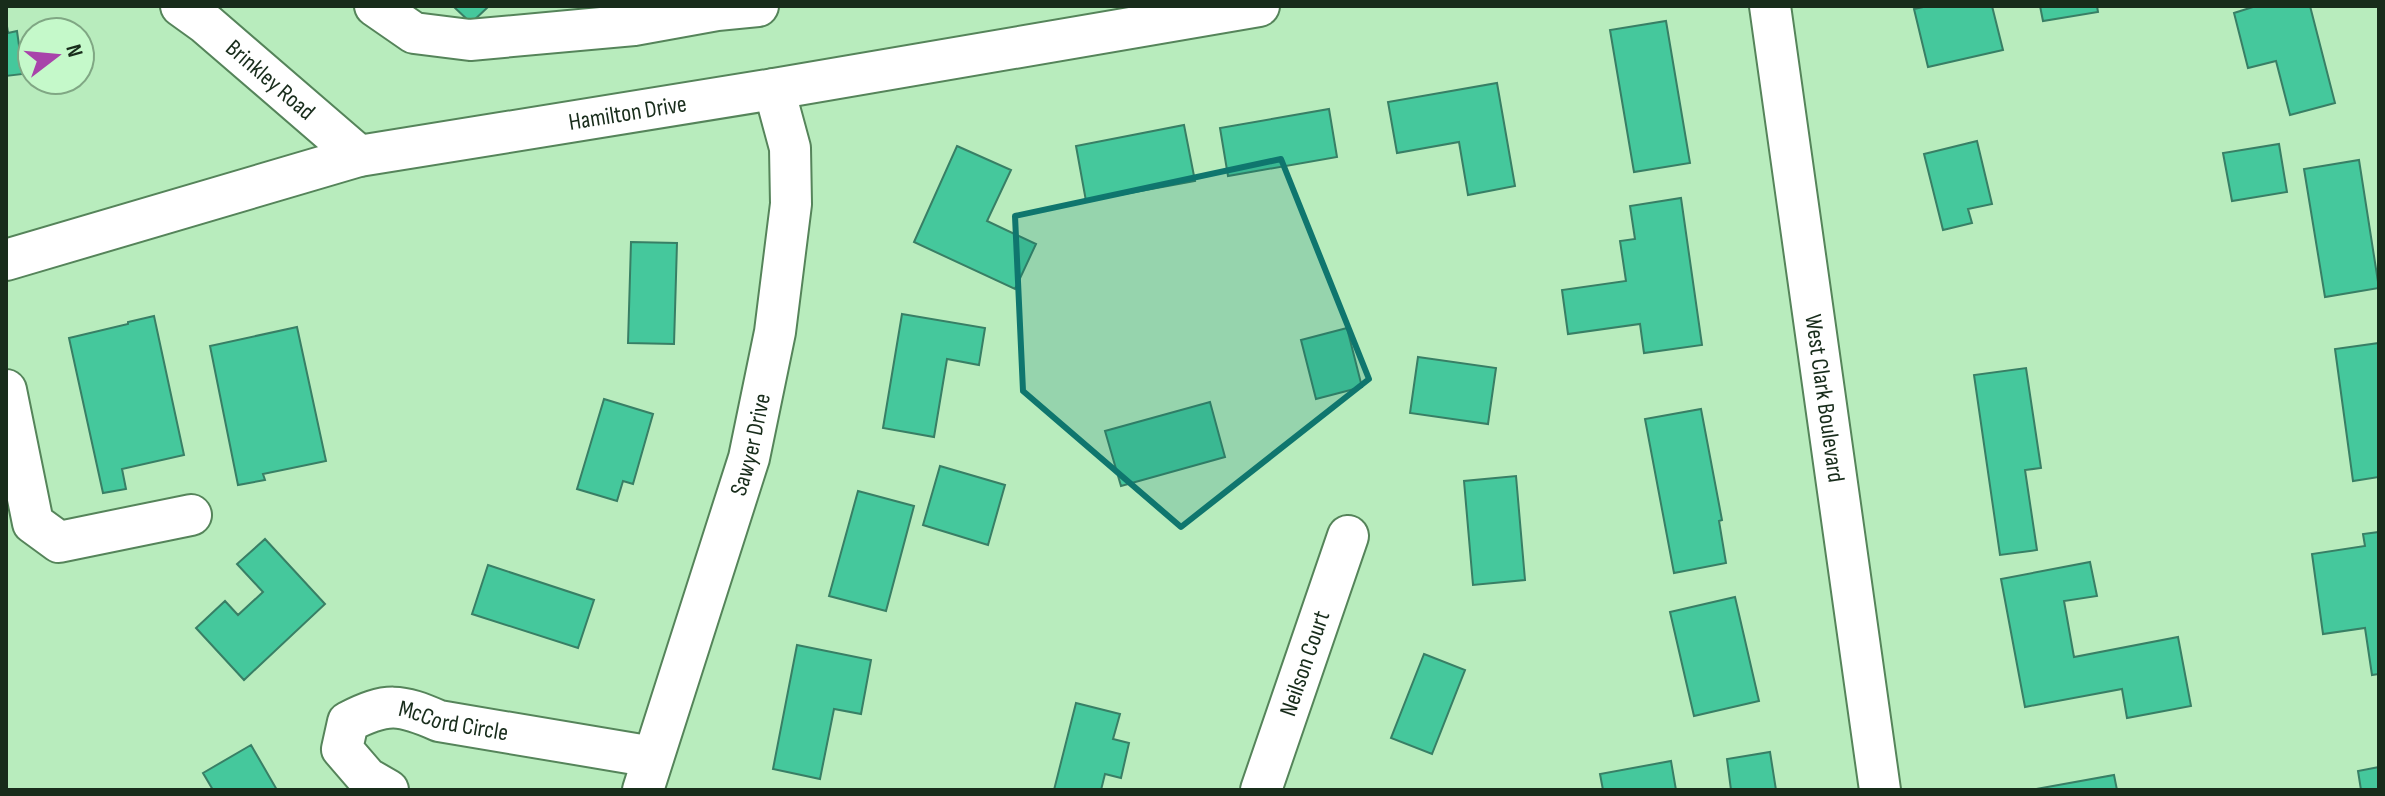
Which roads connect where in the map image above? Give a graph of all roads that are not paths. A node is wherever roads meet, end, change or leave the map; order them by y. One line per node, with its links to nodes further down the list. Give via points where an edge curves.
1 (181, 6): 7 (street, Brinkley Road)
2 (375, 6): 3 (street, via 414,33 470,40 634,25)
3 (758, 6)
4 (1259, 6): 6 (street, Hamilton Drive)
5 (1770, 6): 15 (street, West Clark Boulevard)
6 (774, 89): 7 (street, Hamilton Drive); 12 (street, Sawyer Drive, via 790,148 791,204 775,332 749,458)
7 (359, 156): 8 (street, Hamilton Drive)
8 (6, 260)
9 (6, 390): 10 (street, via 33,523 59,542)
10 (191, 515)
11 (1348, 536): 14 (street, Neilson Court)
12 (648, 774): 13 (street, McCord Circle, via 439,721 407,707 372,709 348,722 342,749 367,778)
13 (388, 790)
14 (1261, 790)
15 (1880, 790)

